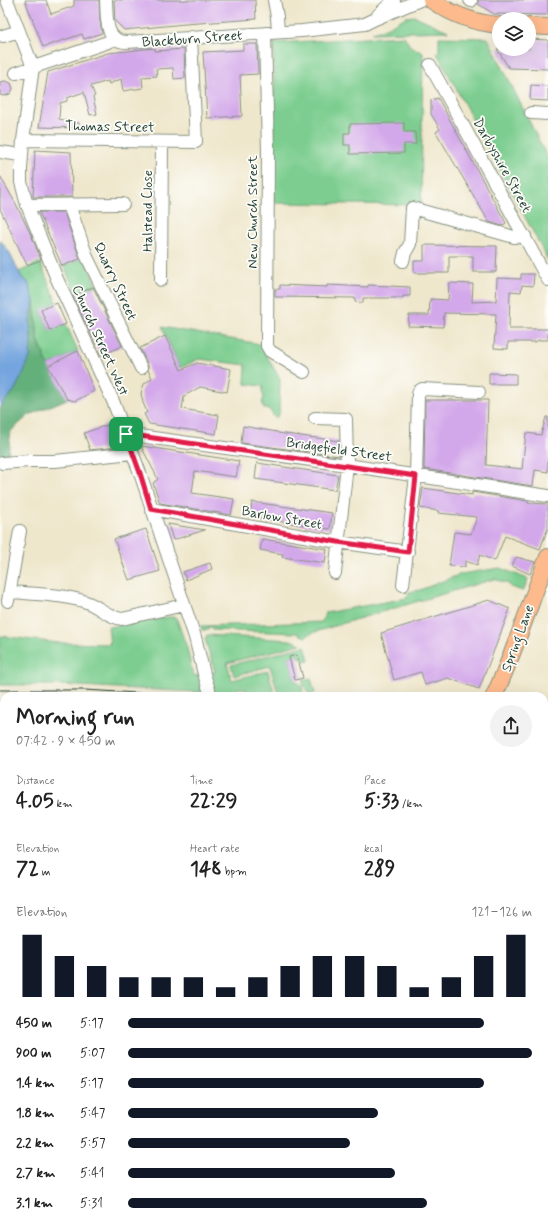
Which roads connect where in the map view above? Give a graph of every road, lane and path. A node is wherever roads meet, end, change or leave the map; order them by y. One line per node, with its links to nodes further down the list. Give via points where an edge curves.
1 (6, 0): 11 (street)
2 (106, 0): 16 (street, via 108,28)
3 (274, 0): 13 (street)
4 (394, 0): 7 (street, Blackburn Street)
5 (420, 0): 7 (street, Blackburn Street)
6 (431, 0): 8 (main road, via 458,16)
7 (375, 19): 13 (street, Blackburn Street, via 364,24)
8 (492, 24)
9 (536, 26): 10 (main road)
10 (548, 27)
11 (19, 31): 14 (street); 18 (street)
12 (265, 32): 13 (street, Blackburn Street); 15 (street, Blackburn Street); 34 (street, New Church Street, via 268,151 266,346 270,352)
13 (278, 32)
14 (3, 36)
15 (191, 38): 16 (street, Blackburn Street, via 126,42); 23 (street, Thomas Street, via 196,142)
16 (114, 39): 18 (street, Blackburn Street)
17 (430, 65): 29 (street, Darbyshire Street)
18 (33, 67): 19 (street, Blackburn Street); 22 (street, Church Street West)
19 (16, 73)
20 (531, 113): 21 (street)
21 (548, 114)
22 (23, 140): 23 (street, Thomas Street); 25 (street, Church Street West)
23 (162, 142): 31 (street, Halstead Close, via 156,260)
24 (0, 152): 25 (street)
25 (21, 156): 27 (street, Church Street West, via 21,182)
26 (123, 204): 28 (street)
27 (27, 205): 28 (street); 37 (street, Church Street West)
28 (69, 205): 33 (street, Quarry Street, via 87,257)
29 (525, 236): 30 (street, via 514,237 412,208 410,244); 32 (street, Darbyshire Street)
30 (403, 261)
31 (162, 280)
32 (548, 280)
33 (140, 368)
34 (304, 372)
35 (479, 392): 41 (street, via 419,391)
36 (315, 418): 40 (street, via 346,419)
37 (126, 434): 38 (street, Church Street West); 40 (street, Bridgefield Street)
38 (132, 453): 39 (street, via 19,466); 43 (street, Church Street West)
39 (2, 463)
40 (347, 465): 41 (street, Bridgefield Street); 45 (street)
41 (416, 476): 42 (street, Bridgefield Street); 46 (street)
42 (548, 496)
43 (151, 509): 45 (street, Barlow Street); 50 (street, Church Street West)
44 (20, 532): 50 (street, via 22,548 9,596 72,598 94,606 114,618 122,619)
45 (338, 542): 46 (street, Barlow Street); 48 (street)
46 (408, 552): 49 (street)
47 (548, 557): 52 (main road, Spring Lane)
48 (335, 573)
49 (403, 585)
50 (184, 605): 51 (street, Church Street West)
51 (210, 692)
52 (496, 692)

